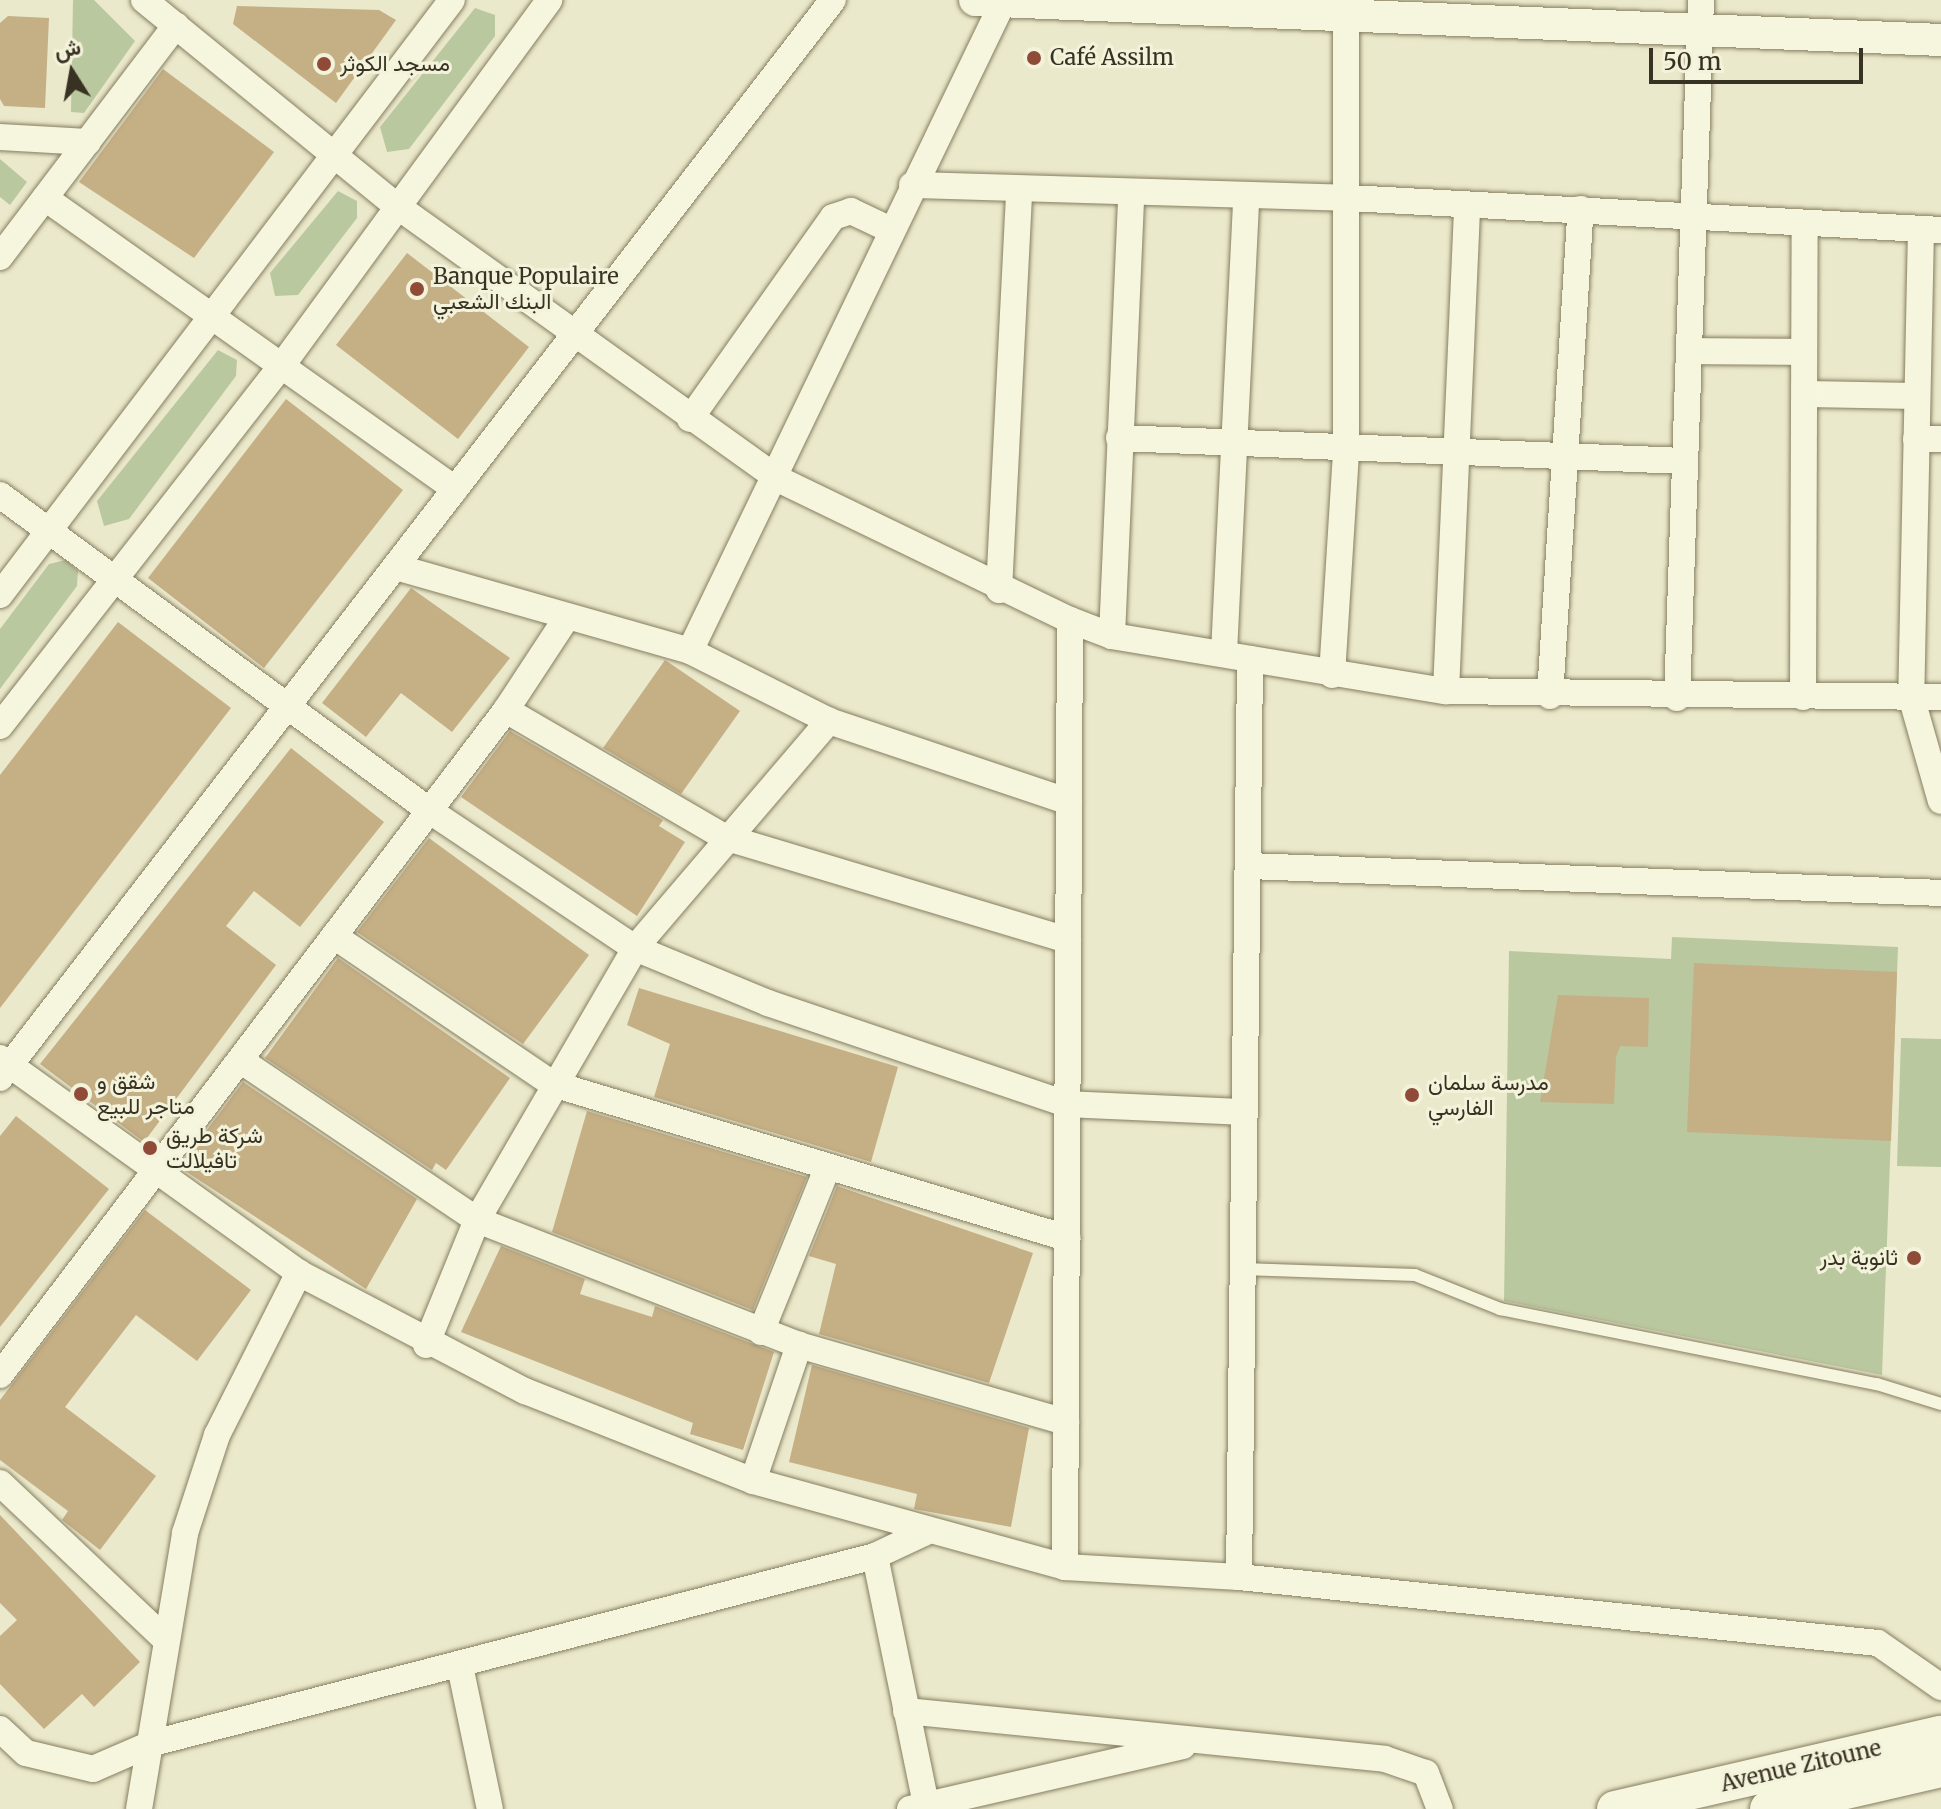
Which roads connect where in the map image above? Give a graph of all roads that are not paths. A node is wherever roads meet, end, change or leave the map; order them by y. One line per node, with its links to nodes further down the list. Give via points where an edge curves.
1 (144, 0): 9 (street)
2 (452, 0): 13 (street)
3 (549, 0): 21 (street)
4 (833, 0): 29 (street)
5 (975, 0): 6 (street)
6 (1004, 0): 7 (street); 14 (street)
7 (1346, 7): 8 (street); 19 (street)
8 (1700, 15): 10 (street); 23 (street)
9 (176, 25): 12 (street); 13 (street)
10 (1941, 40)
11 (0, 137): 12 (street)
12 (88, 142): 18 (street)
13 (331, 153): 21 (street); 28 (street)
14 (912, 185): 15 (street); 25 (street)
15 (1019, 189): 16 (street); 49 (street)
16 (1131, 193): 17 (street); 36 (street)
17 (1246, 197): 19 (street); 38 (street)
18 (45, 198): 27 (street); 28 (street)
19 (1349, 198): 20 (street); 39 (street)
20 (1467, 205): 22 (street); 40 (street)
21 (397, 206): 29 (street); 32 (street)
22 (1581, 209): 23 (street); 41 (street)
23 (1694, 218): 24 (street); 30 (street)
24 (1805, 225): 26 (street); 31 (street)
25 (891, 230): 35 (street, via 851,211 833,217); 43 (street)
26 (1931, 230): 34 (street)
27 (0, 257)
28 (209, 315): 32 (street); 46 (street)
29 (573, 337): 35 (street); 44 (street)
30 (1689, 351): 31 (street); 42 (street)
31 (1804, 352): 33 (street)
32 (283, 364): 44 (street); 48 (street)
33 (1807, 394): 34 (street); 61 (street)
34 (1916, 396): 37 (street)
35 (690, 419): 43 (street)
36 (1119, 438): 38 (street); 53 (street)
37 (1928, 439): 60 (street)
38 (1233, 445): 39 (street); 55 (street)
39 (1346, 450): 40 (street); 57 (street)
40 (1452, 452): 41 (street); 58 (street)
41 (1563, 458): 42 (street); 59 (street)
42 (1685, 461): 63 (street)
43 (778, 479): 49 (street); 54 (street)
44 (455, 489): 47 (street)
45 (0, 495): 46 (street)
46 (49, 529): 48 (street); 50 (street)
47 (396, 567): 51 (street); 64 (street)
48 (114, 578): 64 (street); 67 (street)
49 (999, 590): 52 (street)
50 (0, 595)
51 (567, 617): 54 (street); 65 (street)
52 (1070, 620): 53 (street); 69 (street)
53 (1112, 636): 55 (street)
54 (690, 651): 66 (street)
55 (1224, 653): 56 (street)
56 (1250, 659): 57 (street); 72 (street)
57 (1332, 675): 58 (street)
58 (1446, 691): 59 (street)
59 (1550, 696): 63 (street)
60 (1911, 696): 61 (street); 62 (street); 68 (street)
61 (1803, 697): 63 (street)
62 (1941, 697)
63 (1677, 698)
64 (283, 703): 70 (street); 78 (street)
65 (506, 710): 70 (street); 71 (street)
66 (829, 721): 69 (street); 71 (street)
67 (0, 726)
68 (1941, 801)
69 (1069, 802): 75 (street)
70 (430, 811): 74 (street); 76 (street)
71 (724, 837): 75 (street); 76 (street)
72 (1249, 866): 73 (street); 81 (street)
73 (1941, 893)
74 (334, 936): 77 (street); 79 (street)
75 (1068, 940): 80 (street)
76 (635, 948): 79 (street); 80 (street, via 768,1003)
77 (240, 1060): 83 (street); 84 (street)
78 (3, 1067): 83 (street)
79 (553, 1084): 82 (street); 84 (street)
80 (1067, 1104): 81 (street); 85 (street)
81 (1244, 1112): 86 (street)
82 (827, 1169): 85 (street); 88 (street)
83 (152, 1174): 87 (street); 91 (street)
84 (477, 1220): 88 (street); 89 (street)
85 (1067, 1238): 93 (street)
86 (1243, 1269): 92 (lane, via 1415,1275 1500,1309 1877,1384); 99 (street)
87 (299, 1273): 89 (street); 100 (street, via 217,1435 185,1533)
88 (761, 1332): 90 (street)
89 (426, 1345): 94 (street)
90 (799, 1345): 93 (street); 94 (street)
91 (0, 1375)
92 (1941, 1404)
93 (1066, 1422): 98 (street)
94 (753, 1481): 96 (street)
95 (0, 1483): 100 (street)
96 (926, 1532): 97 (street); 98 (street)
97 (875, 1556): 101 (street); 103 (street)
98 (1065, 1567): 99 (street)
99 (1239, 1577): 102 (street, via 1878,1643)
100 (164, 1638): 107 (street)
101 (460, 1666): 107 (street); 111 (street)
102 (1941, 1687)
103 (906, 1711): 106 (street); 109 (street)
104 (0, 1729): 107 (street, via 26,1753 93,1769)
105 (1941, 1734): 113 (main road, Avenue Zitoune)
106 (1203, 1741): 109 (street); 112 (street, via 1406,1764 1426,1773)
107 (153, 1743): 110 (street)
108 (1941, 1769): 114 (main road, Avenue Zitoune)
109 (921, 1808)
110 (139, 1809)
111 (490, 1809)
112 (1440, 1809)
113 (1615, 1809)
114 (1768, 1809)

